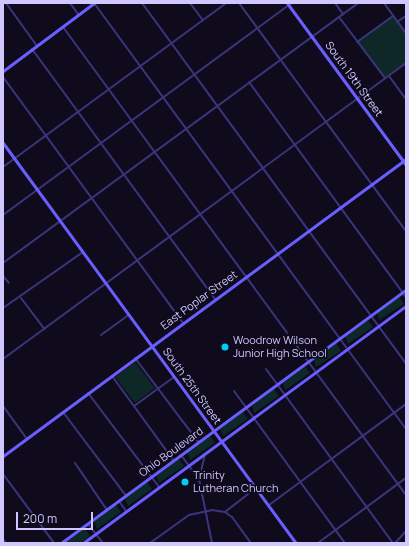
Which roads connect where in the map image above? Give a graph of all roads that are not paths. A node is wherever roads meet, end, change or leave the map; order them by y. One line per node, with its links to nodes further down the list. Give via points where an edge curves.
1 (6, 3): 25 (street)
2 (70, 3): 13 (street)
3 (94, 3): 13 (street); 29 (street)
4 (142, 3): 24 (street)
5 (190, 3): 17 (street)
6 (226, 3): 17 (street)
7 (239, 3): 20 (street)
8 (335, 3): 12 (street)
9 (358, 3): 12 (street)
10 (384, 3): 14 (street)
11 (289, 4): 20 (street); 22 (street, South 19th Street)
12 (343, 14): 16 (street)
13 (79, 15): 19 (street)
14 (393, 16): 18 (street); 23 (street)
15 (406, 16): 18 (street)
16 (339, 17): 22 (street); 23 (street)
17 (203, 20): 24 (street)
18 (397, 22): 21 (street)
19 (63, 26): 25 (street); 36 (street)
20 (257, 28): 27 (street); 31 (street)
21 (406, 34)
22 (312, 37): 27 (street); 38 (street, South 19th Street)
23 (356, 42): 34 (street)
24 (171, 43): 29 (street); 31 (street)
25 (37, 46): 26 (street)
26 (32, 49): 30 (street); 41 (street)
27 (280, 60): 35 (street); 43 (street)
28 (406, 63): 32 (street)
29 (140, 66): 36 (street); 37 (street)
30 (3, 71)
31 (194, 74): 37 (street); 40 (street)
32 (389, 76): 34 (street); 39 (street)
33 (3, 77): 45 (street)
34 (385, 78): 38 (street)
35 (249, 82): 40 (street); 48 (street)
36 (108, 89): 41 (street); 42 (street)
37 (163, 97): 42 (street); 44 (street)
38 (357, 99): 43 (street); 51 (street, South 19th Street)
39 (406, 99)
40 (217, 105): 44 (street); 55 (street)
41 (77, 112): 45 (street); 47 (street)
42 (131, 120): 47 (street); 49 (street)
43 (325, 122): 48 (street); 57 (street)
44 (186, 128): 49 (street); 59 (street)
45 (46, 135): 50 (street); 54 (street)
46 (3, 143): 50 (street, South 25th Street)
47 (100, 144): 54 (street); 56 (street)
48 (294, 145): 55 (street); 61 (street)
49 (154, 152): 56 (street); 62 (street)
50 (14, 158): 53 (street); 58 (street, South 25th Street)
51 (405, 160): 52 (street, South 19th Street); 57 (street, East Poplar Street)
52 (406, 165)
53 (3, 167)
54 (69, 167): 58 (street); 60 (street)
55 (263, 168): 59 (street); 65 (street)
56 (123, 175): 60 (street); 67 (street)
57 (372, 185): 61 (street, East Poplar Street); 66 (street)
58 (38, 190): 63 (street); 64 (street, South 25th Street)
59 (231, 191): 62 (street); 69 (street)
60 (92, 198): 64 (street); 70 (street)
61 (340, 208): 65 (street, East Poplar Street); 77 (street)
62 (200, 214): 67 (street); 73 (street)
63 (3, 215)
64 (60, 220): 68 (street, South 25th Street); 71 (street)
65 (309, 230): 69 (street, East Poplar Street); 84 (street)
66 (406, 231)
67 (168, 238): 70 (street); 80 (street)
68 (83, 252): 75 (street, South 25th Street); 79 (street)
69 (277, 254): 73 (street, East Poplar Street); 89 (street)
70 (137, 260): 75 (street); 85 (street)
71 (3, 263)
72 (3, 276): 74 (street)
73 (246, 277): 80 (street, East Poplar Street); 94 (street)
74 (9, 284)
75 (105, 284): 83 (street, South 25th Street); 87 (street)
76 (406, 290): 77 (street, Ohio Boulevard)
77 (403, 292): 78 (street); 84 (street, Ohio Boulevard)
78 (406, 297)
79 (21, 298): 82 (street); 87 (street)
80 (215, 299): 85 (street, East Poplar Street)
81 (406, 306): 86 (street, Ohio Boulevard)
82 (3, 308)
83 (129, 314): 88 (street); 90 (street, South 25th Street)
84 (371, 315): 86 (street); 89 (street, Ohio Boulevard)
85 (183, 323): 90 (street, East Poplar Street)
86 (378, 326): 91 (street, Ohio Boulevard); 95 (street)
87 (44, 329): 93 (street)
88 (102, 335)
89 (340, 338): 91 (street); 94 (street, Ohio Boulevard)
90 (151, 346): 92 (street, East Poplar Street); 99 (street, South 25th Street)
91 (347, 348): 97 (street, Ohio Boulevard); 110 (street)
92 (135, 358): 98 (street, East Poplar Street); 101 (street)
93 (3, 359)
94 (309, 362): 97 (street); 100 (street, Ohio Boulevard)
95 (406, 364)
96 (266, 369): 100 (street)
97 (316, 372): 104 (street, Ohio Boulevard); 114 (street)
98 (112, 376): 103 (street, East Poplar Street); 107 (street)
99 (174, 377): 101 (street); 113 (street, South 25th Street)
100 (277, 384): 104 (street); 108 (street, Ohio Boulevard)
101 (158, 389): 107 (street); 117 (street)
102 (234, 391): 108 (street)
103 (88, 393): 109 (street, East Poplar Street); 126 (street)
104 (285, 395): 111 (street, Ohio Boulevard); 121 (street)
105 (406, 404): 110 (street)
106 (3, 406): 115 (street)
107 (134, 406): 122 (street)
108 (246, 408): 111 (street); 113 (street, Ohio Boulevard)
109 (63, 412): 115 (street, East Poplar Street); 134 (street)
110 (394, 413): 112 (street); 114 (street)
111 (254, 418): 116 (street, Ohio Boulevard); 129 (street)
112 (406, 430)
113 (214, 432): 116 (street, South 25th Street); 117 (street, Ohio Boulevard)
114 (363, 436): 121 (street); 130 (street)
115 (27, 439): 120 (street, East Poplar Street)
116 (221, 441): 118 (street, Ohio Boulevard); 132 (street, South 25th Street)
117 (199, 443): 119 (street, Ohio Boulevard)
118 (206, 453): 124 (street, Ohio Boulevard); 128 (street)
119 (181, 455): 122 (street, Ohio Boulevard); 124 (street)
120 (3, 456)
121 (332, 459): 129 (street); 137 (street)
122 (174, 461): 126 (street, Ohio Boulevard)
123 (75, 463): 138 (street)
124 (189, 465): 128 (street); 131 (street, Ohio Boulevard)
125 (3, 474): 148 (street)
126 (152, 478): 131 (street); 134 (street, Ohio Boulevard)
127 (406, 478): 130 (street)
128 (199, 479): 140 (street)
129 (301, 482): 136 (street); 143 (street)
130 (398, 484): 133 (street); 137 (street)
131 (159, 487): 139 (street, Ohio Boulevard)
132 (256, 488): 136 (street, South 25th Street); 141 (street)
133 (406, 495)
134 (126, 496): 135 (street, Ohio Boulevard)
135 (119, 501): 138 (street, Ohio Boulevard); 139 (street)
136 (268, 506): 155 (street, South 25th Street)
137 (367, 507): 143 (street); 158 (street)
138 (107, 510): 142 (street, Ohio Boulevard)
139 (126, 511): 145 (street, Ohio Boulevard)
140 (204, 511): 141 (street); 152 (street, via 182,519); 153 (street)
141 (225, 512): 154 (street)
142 (88, 524): 145 (street); 149 (street, Ohio Boulevard)
143 (336, 530): 156 (street); 157 (street)
144 (406, 531): 158 (street)
145 (96, 534): 150 (street, Ohio Boulevard); 151 (street)
146 (3, 539): 147 (street)
147 (6, 543)
148 (54, 543)
149 (61, 543)
150 (83, 543)
151 (102, 543)
152 (150, 543)
153 (212, 543)
154 (251, 543)
155 (296, 543)
156 (318, 543)
157 (345, 543)
158 (394, 543)

